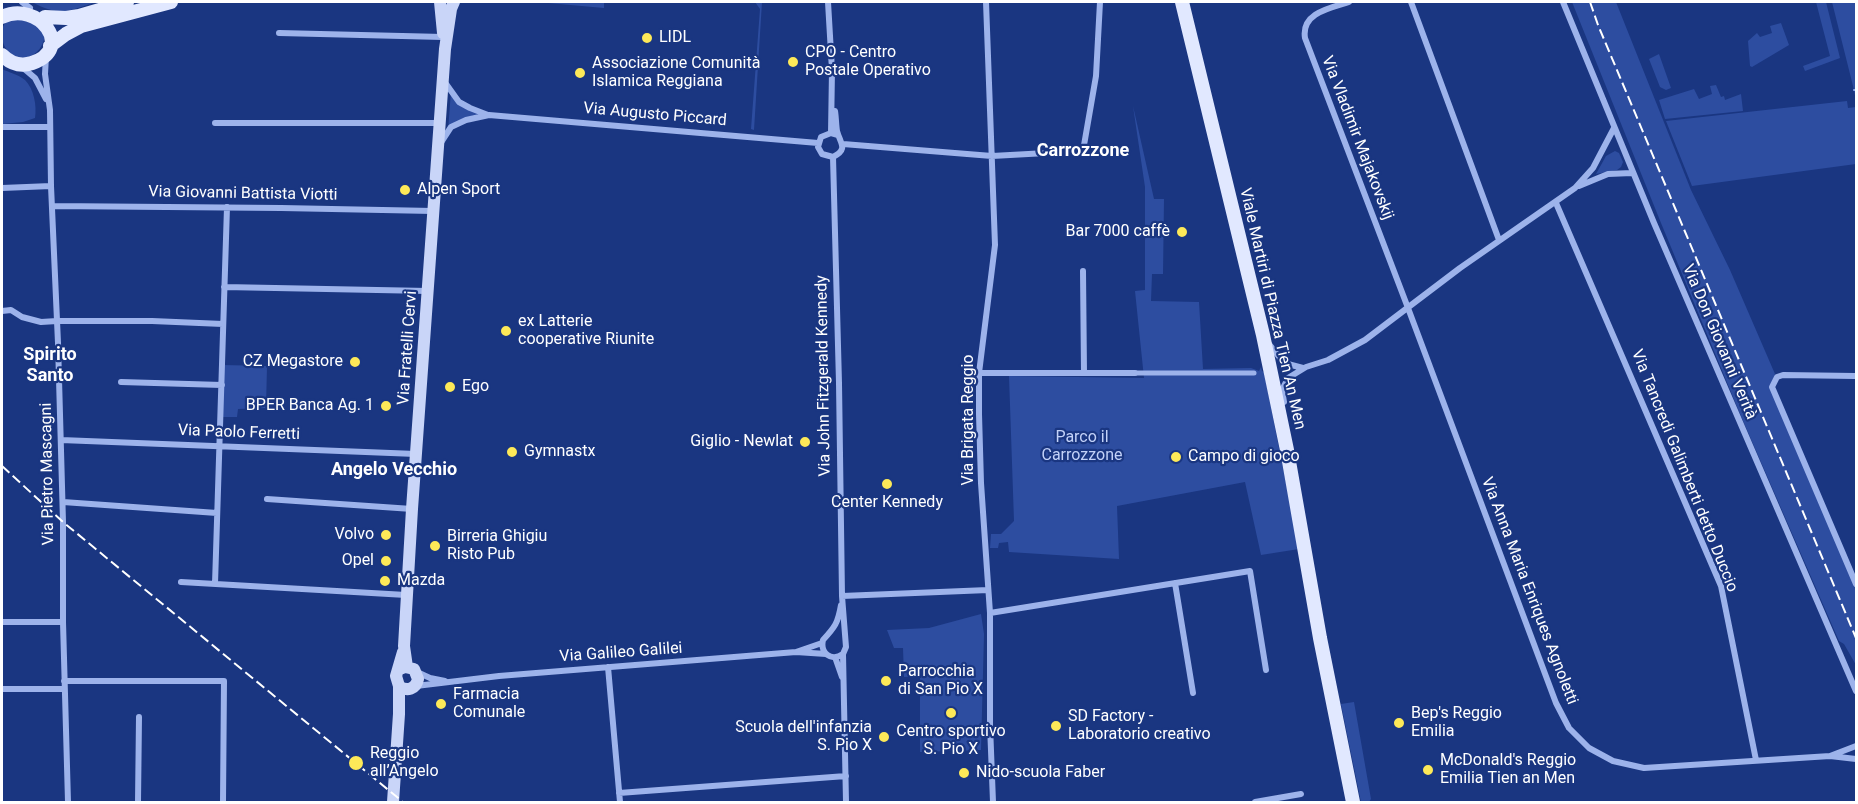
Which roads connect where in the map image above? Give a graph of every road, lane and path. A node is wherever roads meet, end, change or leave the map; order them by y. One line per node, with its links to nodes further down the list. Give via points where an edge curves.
1 (127, 2): 15 (main road, via 73,17)
2 (171, 2): 19 (main road, via 81,26)
3 (440, 2): 18 (main road, Via Fratelli Cervi)
4 (454, 2): 18 (main road, Via Fratelli Cervi)
5 (828, 2): 29 (street)
6 (986, 2): 33 (street, Via Brigata Reggio)
7 (1100, 2): 33 (street, via 1096,76 1083,151)
8 (1171, 2): 17 (main road)
9 (1182, 2): 17 (main road, Viale Martiri di Piazza Tien An Men)
10 (1348, 2): 47 (street, Via Vladimir Majakovskij, via 1311,17 1304,36)
11 (1411, 2): 43 (street)
12 (1563, 2): 28 (street, Via Don Giovanni Verità)
13 (26, 5): 14 (main road); 15 (main road)
14 (2, 17)
15 (45, 17): 19 (main road, via 51,31)
16 (279, 33): 18 (street)
17 (1191, 38): 51 (main road, Viale Martiri di Piazza Tien An Men)
18 (444, 43): 21 (main road, Via Fratelli Cervi)
19 (48, 49): 20 (main road, via 34,62); 22 (street, Via Pietro Mascagni, via 45,74)
20 (7, 59): 22 (street, Via Pietro Mascagni, via 35,78)
21 (444, 81): 23 (street, Via Augusto Piccard, via 459,102); 25 (main road, Via Fratelli Cervi)
22 (50, 110): 27 (street, Via Pietro Mascagni)
23 (489, 115): 30 (street, Via Augusto Piccard); 32 (street, Via Augusto Piccard, via 451,127)
24 (215, 123): 25 (street)
25 (440, 123): 32 (main road, Via Fratelli Cervi)
26 (2, 127): 27 (street)
27 (50, 127): 36 (street, Via Pietro Mascagni)
28 (1614, 129): 35 (street, Via Don Giovanni Verità); 38 (street, via 1593,168)
29 (835, 134): 30 (street, via 821,137); 31 (street)
30 (818, 143): 34 (street, via 822,154)
31 (843, 144): 33 (street); 34 (street)
32 (439, 147): 42 (main road, Via Fratelli Cervi)
33 (992, 156): 53 (street, Via Brigata Reggio, via 996,245)
34 (833, 157): 74 (street, Via John Fitzgerald Kennedy)
35 (1632, 172): 38 (street, via 1608,174); 94 (street, Via Don Giovanni Verità)
36 (51, 186): 37 (street); 40 (street, Via Pietro Mascagni)
37 (2, 188)
38 (1575, 188): 39 (street)
39 (1556, 203): 43 (street); 100 (street, Via Tancredi Galimberti detto Duccio, via 1721,586)
40 (52, 206): 41 (street, Via Giovanni Battista Viotti); 49 (street, Via Pietro Mascagni)
41 (227, 207): 42 (street, Via Giovanni Battista Viotti); 45 (street)
42 (434, 211): 46 (main road, Via Fratelli Cervi)
43 (1499, 240): 47 (street)
44 (1083, 271): 54 (street)
45 (224, 287): 46 (street); 50 (street)
46 (428, 291): 63 (main road, Via Fratelli Cervi)
47 (1408, 308): 52 (street, via 1365,340); 100 (street, Via Anna Maria Enriques Agnoletti, via 1556,703 1569,728 1589,748 1605,757 1644,768)
48 (2, 311): 49 (street, via 11,310 41,322)
49 (57, 321): 50 (street); 60 (street, Via Pietro Mascagni)
50 (223, 324): 59 (street)
51 (1263, 335): 52 (street, via 1284,363); 62 (main road, Viale Martiri di Piazza Tien An Men)
52 (1304, 369): 62 (street, via 1288,378 1281,390)
53 (979, 373): 54 (street); 72 (street, Via Brigata Reggio)
54 (1084, 373): 55 (street)
55 (1135, 373): 56 (street)
56 (1254, 373)
57 (1855, 376): 71 (street, via 1783,375 1777,377 1772,387)
58 (121, 382): 59 (street)
59 (222, 385): 61 (street)
60 (61, 440): 61 (street, Via Paolo Ferretti); 65 (street, Via Pietro Mascagni)
61 (221, 446): 63 (street, Via Paolo Ferretti); 67 (street)
62 (1287, 450): 112 (main road, Viale Martiri di Piazza Tien An Men)
63 (417, 454): 66 (main road, Via Fratelli Cervi)
64 (267, 499): 66 (street)
65 (63, 502): 67 (street); 77 (street, Via Pietro Mascagni)
66 (412, 509): 73 (main road, Via Fratelli Cervi)
67 (217, 513): 70 (street)
68 (181, 582): 70 (street)
69 (1175, 583): 75 (street); 87 (street, via 1250,570); 95 (street)
70 (215, 584): 73 (street)
71 (1857, 584)
72 (988, 590): 74 (street); 75 (street, Via Brigata Reggio)
73 (407, 595): 86 (main road, Via Fratelli Cervi)
74 (842, 596): 78 (street, Via John Fitzgerald Kennedy); 79 (street, Via John Fitzgerald Kennedy)
75 (990, 613): 110 (street, Via Brigata Reggio)
76 (2, 622): 77 (street)
77 (63, 622): 88 (street, Via Pietro Mascagni)
78 (831, 634): 79 (street); 80 (street, Via John Fitzgerald Kennedy)
79 (844, 639): 83 (street, Via John Fitzgerald Kennedy)
80 (822, 643): 81 (street, Via Galileo Galilei); 82 (street)
81 (796, 652): 82 (street, Via Galileo Galilei); 85 (street, Via Galileo Galilei)
82 (826, 654): 84 (street)
83 (843, 654): 84 (street); 90 (street, Via John Fitzgerald Kennedy)
84 (835, 657): 90 (street, Via John Fitzgerald Kennedy)
85 (609, 667): 89 (street, Via Galileo Galilei); 102 (street)
86 (407, 670): 89 (street, Via Galileo Galilei); 91 (main road, via 418,679); 91 (main road, via 396,680)
87 (1266, 670)
88 (64, 681): 93 (street, Via Pietro Mascagni); 107 (street, via 224,681)
89 (448, 681): 91 (street, Via Galileo Galilei)
90 (844, 683): 101 (street, Via John Fitzgerald Kennedy)
91 (408, 687): 104 (main road, via 399,714)
92 (2, 689): 93 (street)
93 (64, 689): 105 (street, Via Pietro Mascagni)
94 (1857, 691)
95 (1193, 693)
96 (138, 717): 106 (street)
97 (1856, 745): 98 (street, Via Anna Maria Enriques Agnoletti)
98 (1830, 756): 99 (street, Via Anna Maria Enriques Agnoletti); 100 (street, Via Anna Maria Enriques Agnoletti)
99 (1857, 759)
100 (1756, 760)
101 (846, 776): 102 (street); 109 (street, Via John Fitzgerald Kennedy)
102 (619, 793): 108 (street)
103 (1301, 794): 111 (street)
104 (393, 798)
105 (68, 802)
106 (138, 802)
107 (223, 802)
108 (620, 802)
109 (846, 802)
110 (993, 802)
111 (1255, 802)
112 (1353, 802)

